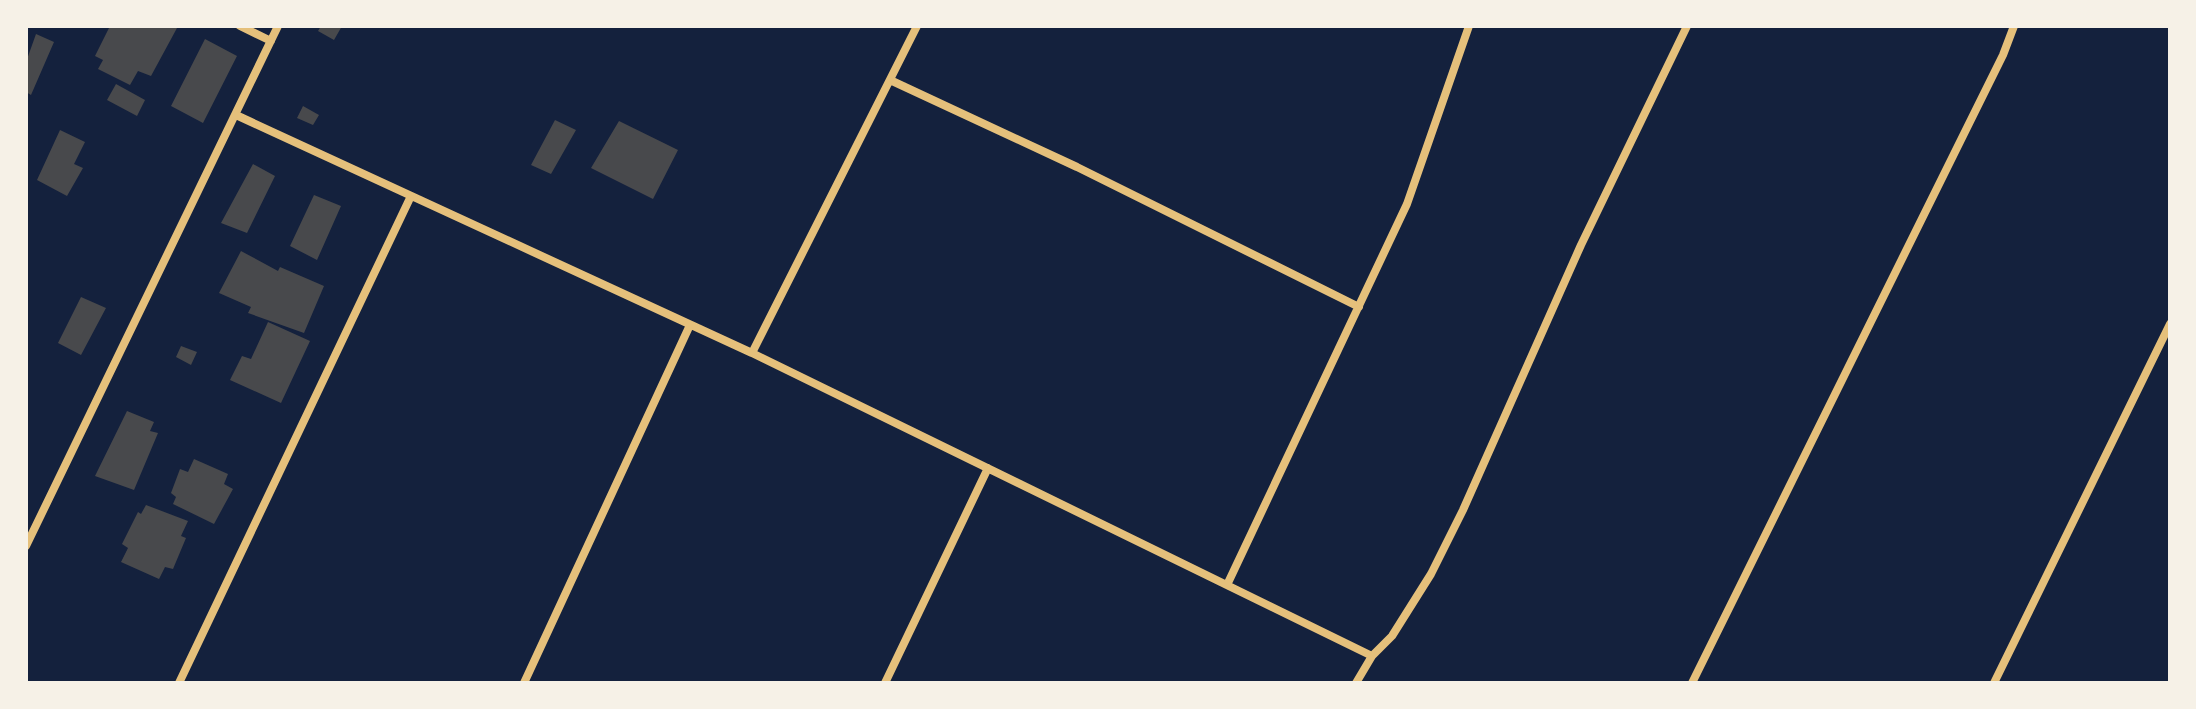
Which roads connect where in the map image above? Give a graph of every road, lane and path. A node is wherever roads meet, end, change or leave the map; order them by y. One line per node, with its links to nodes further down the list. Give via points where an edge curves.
1 (240, 26): 7 (street)
2 (278, 26): 7 (street)
3 (917, 26): 8 (street)
4 (1469, 26): 11 (street, via 1407,204)
5 (1687, 26): 18 (street, via 1437,561 1392,636)
6 (2014, 26): 23 (street)
7 (271, 41): 9 (street)
8 (890, 80): 11 (street); 14 (street)
9 (236, 115): 10 (street); 16 (street)
10 (411, 196): 13 (street); 19 (street)
11 (1359, 307): 17 (street)
12 (2170, 324): 24 (street)
13 (690, 325): 14 (street); 20 (street)
14 (752, 353): 15 (street)
15 (988, 468): 17 (street); 21 (street)
16 (26, 546)
17 (1227, 585): 18 (street)
18 (1372, 656): 22 (street)
19 (179, 683)
20 (524, 683)
21 (885, 683)
22 (1356, 683)
23 (1692, 683)
24 (1994, 683)

